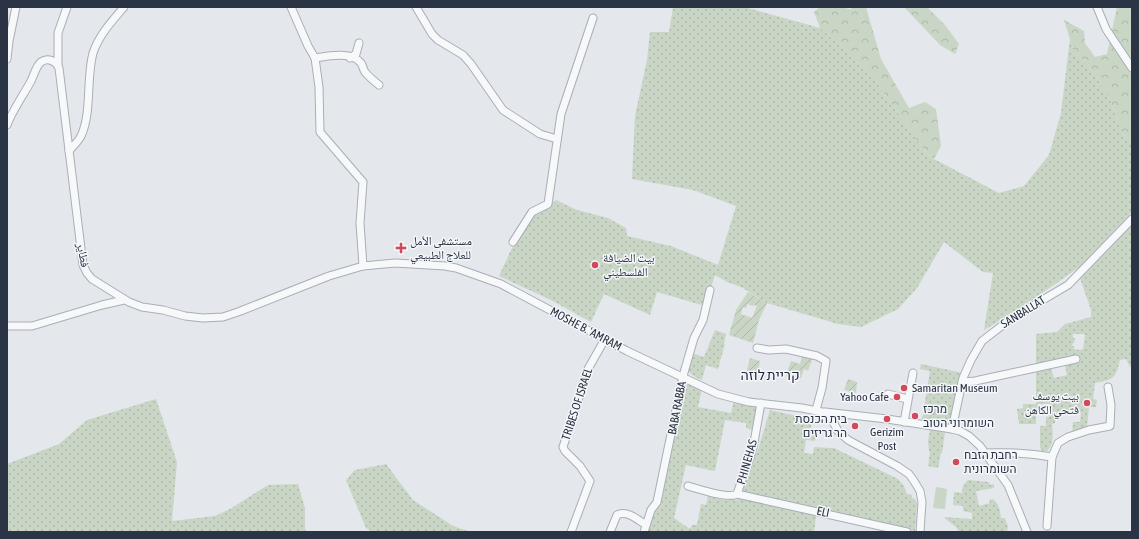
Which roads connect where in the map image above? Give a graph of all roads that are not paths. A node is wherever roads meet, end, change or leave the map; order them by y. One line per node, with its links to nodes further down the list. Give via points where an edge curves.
1 (16, 7): 11 (street)
2 (67, 7): 12 (street, فطاير, via 58,33)
3 (124, 7): 17 (street, via 105,29 93,54 85,120 81,136)
4 (291, 7): 9 (street)
5 (416, 7): 16 (street, via 432,34 471,64 503,110 540,134)
6 (1097, 7): 13 (street, via 1106,30)
7 (593, 18): 16 (street, via 560,114)
8 (359, 43): 10 (street, via 356,54)
9 (315, 58): 10 (street); 20 (street, via 319,87 320,132 363,182 360,223)
10 (350, 58): 14 (street, via 362,64 363,70)
11 (7, 59)
12 (58, 65): 15 (street, via 48,60 38,65); 17 (street, فطاير)
13 (1132, 68)
14 (379, 85)
15 (7, 126)
16 (557, 139): 19 (street, via 548,204 532,212)
17 (69, 151): 23 (street, فطاير, via 84,268 92,279)
18 (1132, 219): 30 (street, SANBALLAT, via 1068,285 1012,318 982,341)
19 (513, 242)
20 (363, 266): 21 (street, MOSHE B. 'AMRAM); 25 (street, MOSHE B. 'AMRAM, via 395,263 453,267 503,285)
21 (354, 268): 23 (street, فطاير, via 220,317 188,317 142,307)
22 (710, 290): 29 (street, BABA RABBA, via 703,320 694,338)
23 (124, 300): 24 (street, via 32,326)
24 (7, 326)
25 (605, 339): 29 (street, MOSHE B. 'AMRAM); 45 (street, TRIBES OF ISRAEL, via 588,369 563,447 590,481)
26 (757, 348): 35 (street, via 786,349 817,356 826,361)
27 (1076, 360): 30 (street)
28 (913, 372): 33 (street)
29 (683, 376): 34 (street, MOSHE B. 'AMRAM, via 722,395); 44 (street, BABA RABBA, via 657,502 650,510)
30 (962, 382): 38 (street, SANBALLAT)
31 (1108, 386): 40 (street, via 1111,405 1110,426 1068,437 1058,443)
32 (888, 394): 33 (street)
33 (907, 398): 37 (street)
34 (761, 403): 35 (street, MOSHE B. 'AMRAM); 42 (street, PHINEHAS, via 753,448)
35 (816, 410): 36 (street, MOSHE B. 'AMRAM)
36 (824, 412): 37 (street, MOSHE B. 'AMRAM); 48 (street, via 850,442 897,466 914,480 922,502)
37 (904, 422): 38 (street, MOSHE B. 'AMRAM)
38 (952, 429): 39 (street, MOSHE B. 'AMRAM, via 969,436)
39 (985, 453): 40 (street); 49 (street, MOSHE B. 'AMRAM, via 1008,485)
40 (1052, 457): 43 (street)
41 (688, 486): 42 (street, PHINEHAS, via 725,495)
42 (738, 494): 47 (street, ELI)
43 (1047, 526)
44 (645, 528): 46 (street, BABA RABBA, via 629,514 619,514)
45 (571, 532)
46 (610, 532)
47 (907, 532)
48 (920, 532)
49 (1027, 532)

